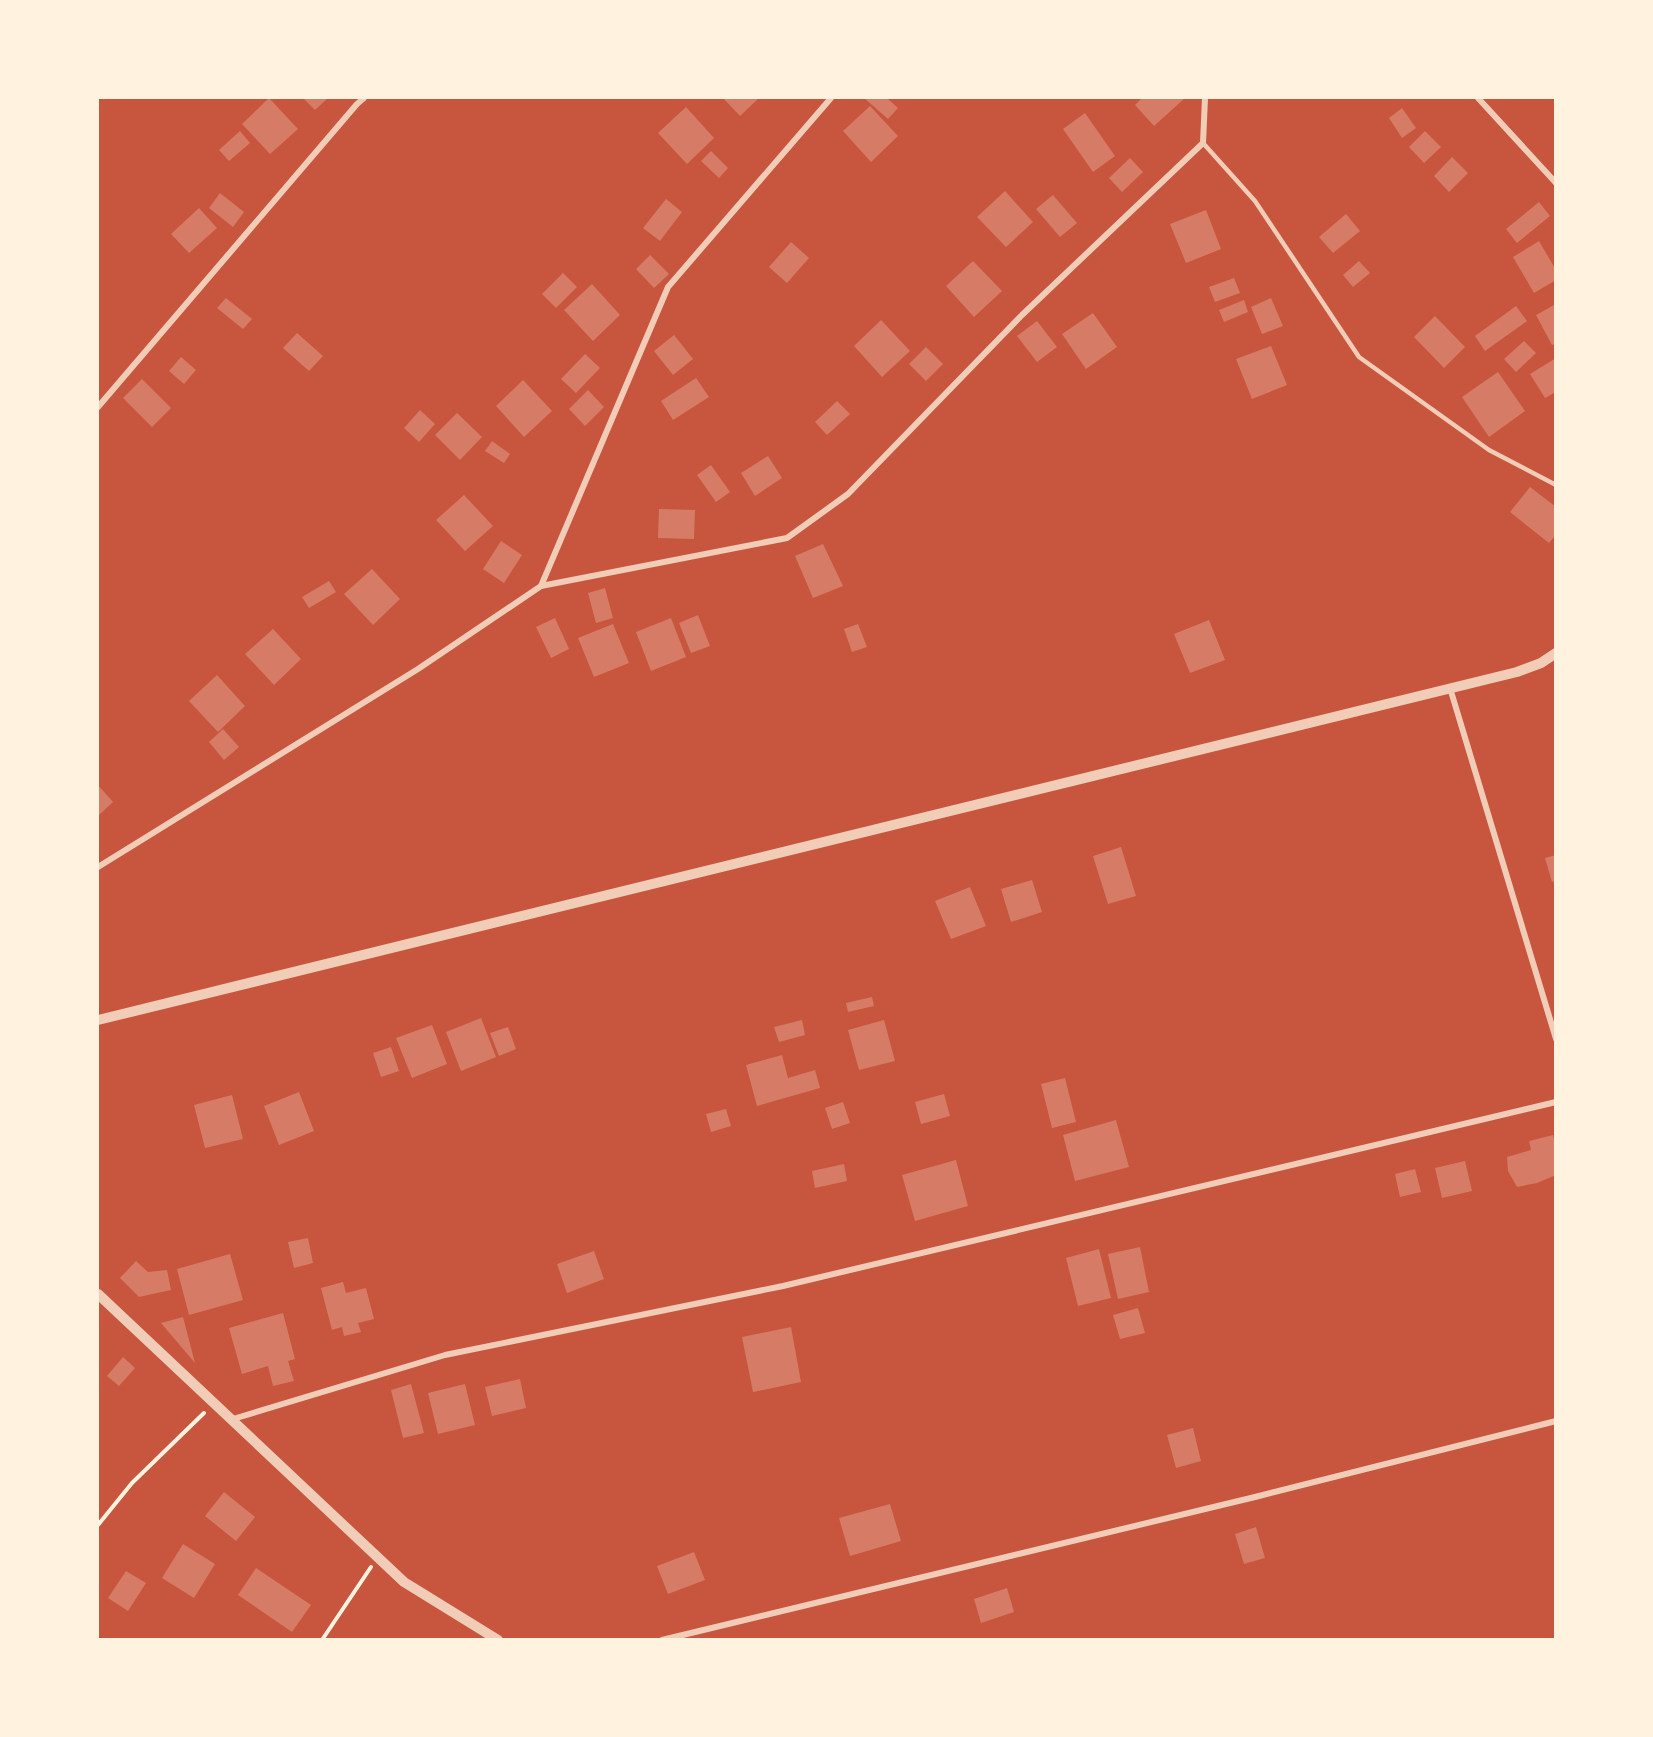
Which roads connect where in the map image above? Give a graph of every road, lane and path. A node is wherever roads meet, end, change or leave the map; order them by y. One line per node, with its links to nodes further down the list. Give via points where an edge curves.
1 (364, 98): 7 (street)
2 (831, 98): 9 (street, via 668,287)
3 (1205, 98): 5 (street)
4 (1479, 98): 6 (street)
5 (1203, 144): 8 (lane, via 1256,201 1359,357 1489,450); 9 (street, via 1022,315 848,494 787,538)
6 (1556, 183)
7 (98, 407)
8 (1556, 485)
9 (541, 586): 12 (street, via 418,669)
10 (1556, 653): 11 (street, via 1525,669)
11 (1450, 688): 13 (street); 14 (street)
12 (98, 867)
13 (98, 1020)
14 (1556, 1039)
15 (1556, 1102): 18 (street, via 783,1286 445,1355)
16 (98, 1293): 17 (street)
17 (215, 1402): 18 (street); 20 (path, via 132,1483)
18 (233, 1419): 21 (street)
19 (1556, 1421): 24 (street)
20 (98, 1525)
21 (378, 1557): 22 (path); 23 (street, via 404,1582)
22 (322, 1640)
23 (498, 1640)
24 (662, 1640)

